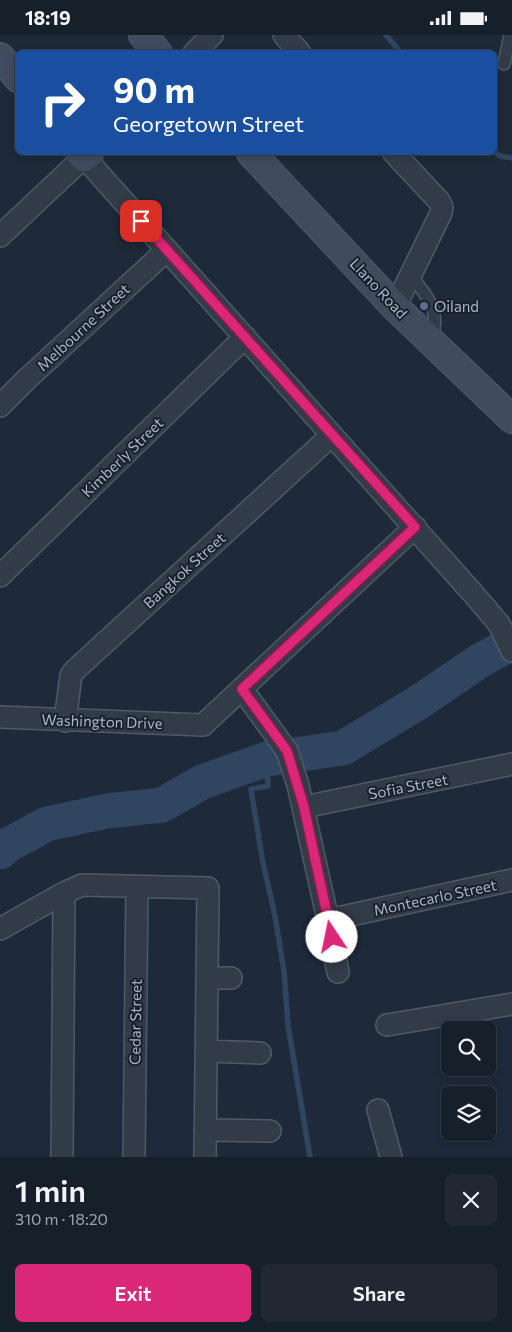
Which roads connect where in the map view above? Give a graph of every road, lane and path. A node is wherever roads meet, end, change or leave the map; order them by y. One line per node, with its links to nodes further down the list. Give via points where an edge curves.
1 (143, 35): 5 (main road)
2 (212, 35): 6 (street)
3 (284, 35): 7 (street)
4 (510, 35): 8 (lane)
5 (156, 50)
6 (197, 50)
7 (297, 50)
8 (504, 64)
9 (84, 155): 13 (street)
10 (86, 155): 14 (street)
11 (253, 155): 16 (main road, Llano Road)
12 (396, 155): 15 (street, via 442,207)
13 (0, 236)
14 (167, 250): 17 (street); 19 (street, Melbourne Street)
15 (411, 275): 16 (street); 18 (lane, via 432,304 436,324)
16 (396, 307): 18 (main road, Llano Road)
17 (245, 337): 21 (street); 23 (street, Kimberly Street)
18 (432, 341): 20 (main road, Llano Road)
19 (0, 406)
20 (512, 419)
21 (332, 435): 22 (street); 27 (street, Bangkok Street, via 75,670 71,675)
22 (415, 527): 24 (street, via 490,612); 25 (street)
23 (0, 576)
24 (509, 643)
25 (242, 689): 27 (street, Washington Drive, via 203,725); 29 (street, via 287,751)
26 (0, 717): 27 (street, Washington Drive)
27 (65, 721)
28 (512, 764): 29 (street, Sofia Street)
29 (304, 807): 33 (street)
30 (512, 880): 33 (street, Montecarlo Street)
31 (137, 887): 32 (street, via 82,885); 36 (street, via 208,888); 46 (street, Cedar Street)
32 (64, 893): 34 (street); 45 (street)
33 (328, 919): 35 (street)
34 (0, 929)
35 (338, 972)
36 (208, 978): 37 (street); 40 (street)
37 (231, 978)
38 (512, 1004): 39 (street)
39 (387, 1025)
40 (206, 1051): 41 (street); 43 (street)
41 (260, 1053)
42 (378, 1111): 48 (street)
43 (205, 1130): 44 (street); 47 (street)
44 (270, 1131)
45 (62, 1157)
46 (134, 1157)
47 (205, 1157)
48 (391, 1157)

